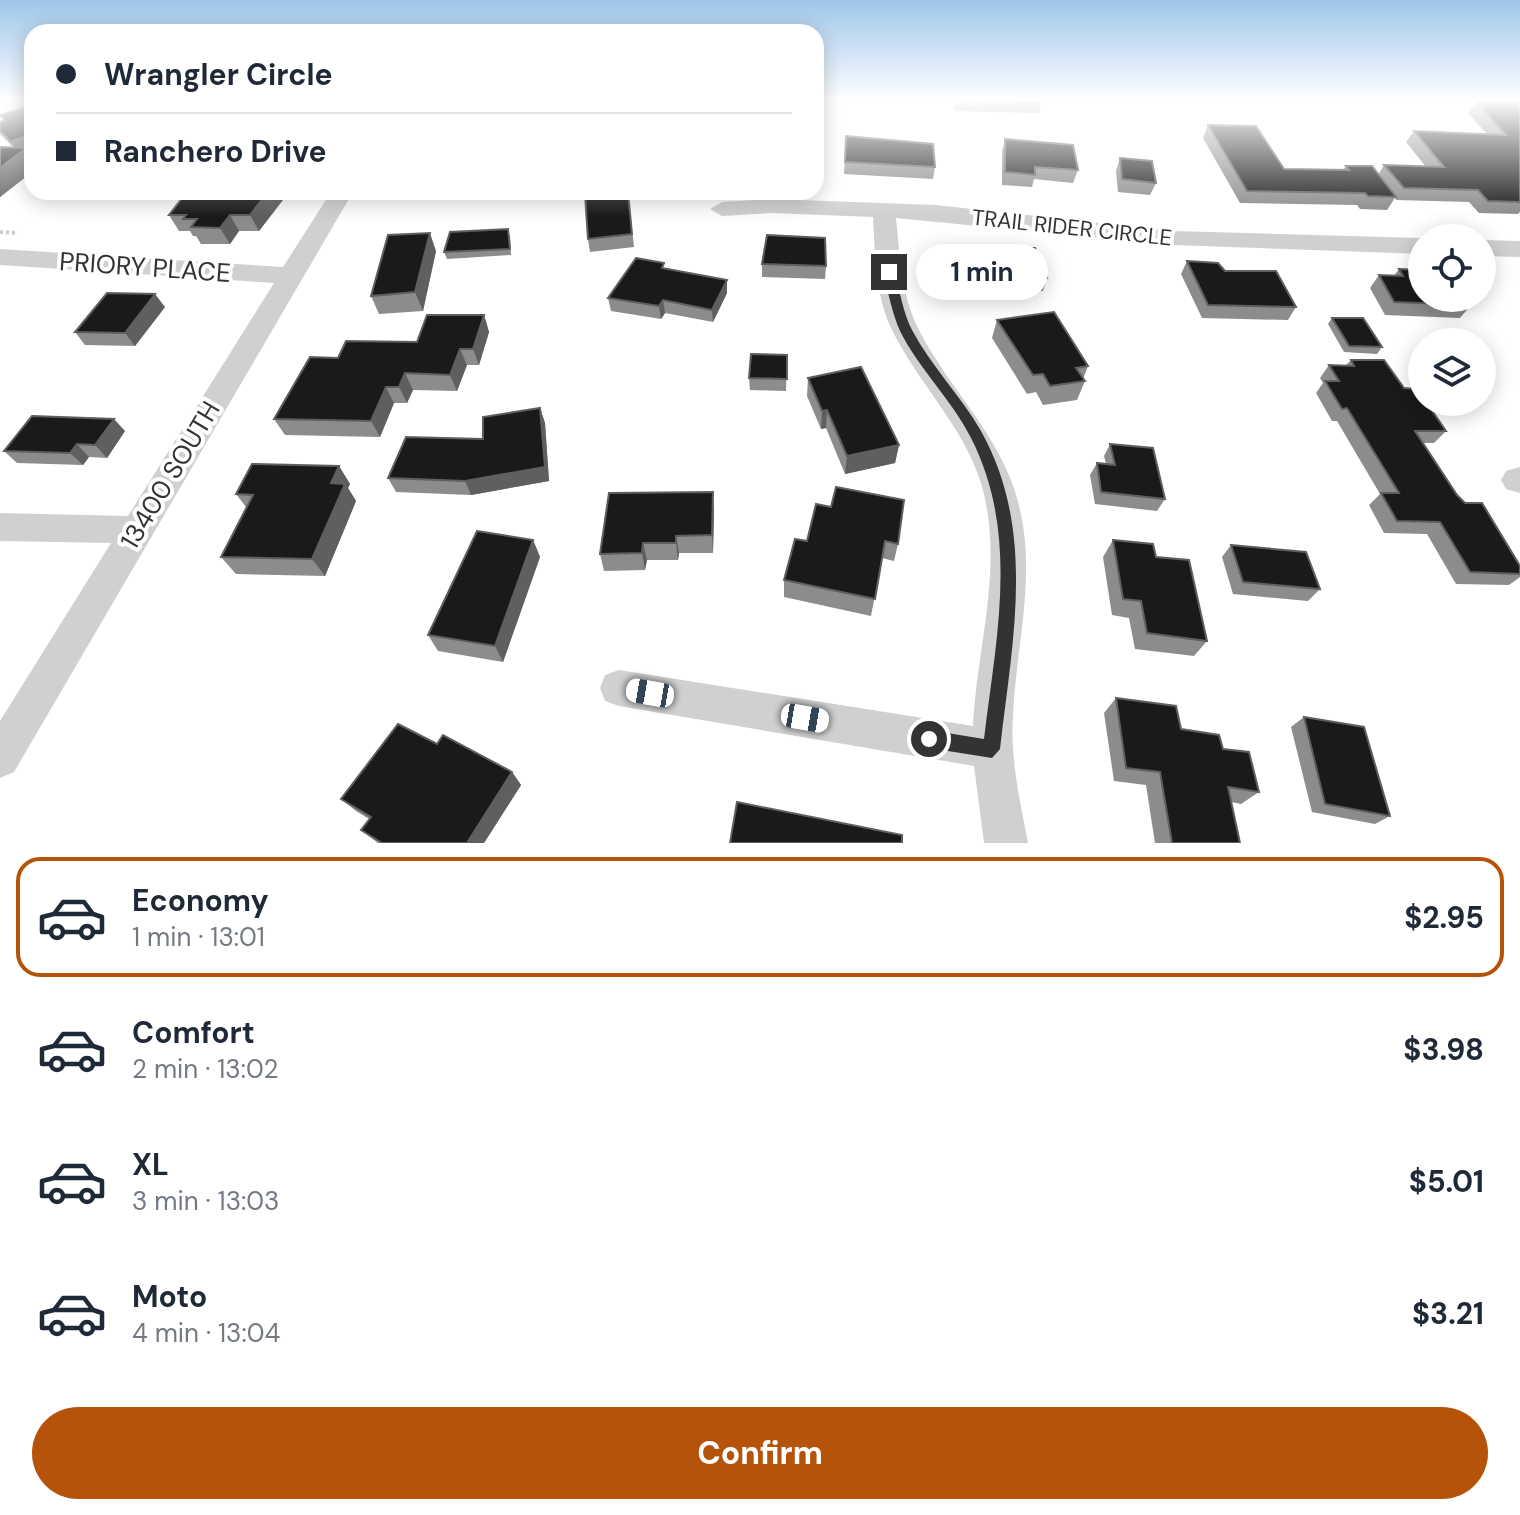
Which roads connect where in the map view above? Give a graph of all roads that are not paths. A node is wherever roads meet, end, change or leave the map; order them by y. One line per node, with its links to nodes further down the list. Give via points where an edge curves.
1 (337, 200): 8 (street, 13400 SOUTH)
2 (722, 209): 3 (street, TRAIL RIDER CIRCLE)
3 (884, 210): 4 (street, TRAIL RIDER CIRCLE, via 999,217 1173,238); 12 (street, via 889,272 905,329 975,433 1004,510 1009,600)
4 (1408, 246)
5 (1496, 248): 6 (street)
6 (1520, 249)
7 (0, 257): 8 (street, PRIORY PLACE)
8 (289, 276): 10 (street, 13400 SOUTH)
9 (0, 527): 10 (street)
10 (137, 530): 13 (street, 13400 SOUTH)
11 (619, 688): 12 (street)
12 (992, 749): 14 (street)
13 (0, 758)
14 (1006, 843)

